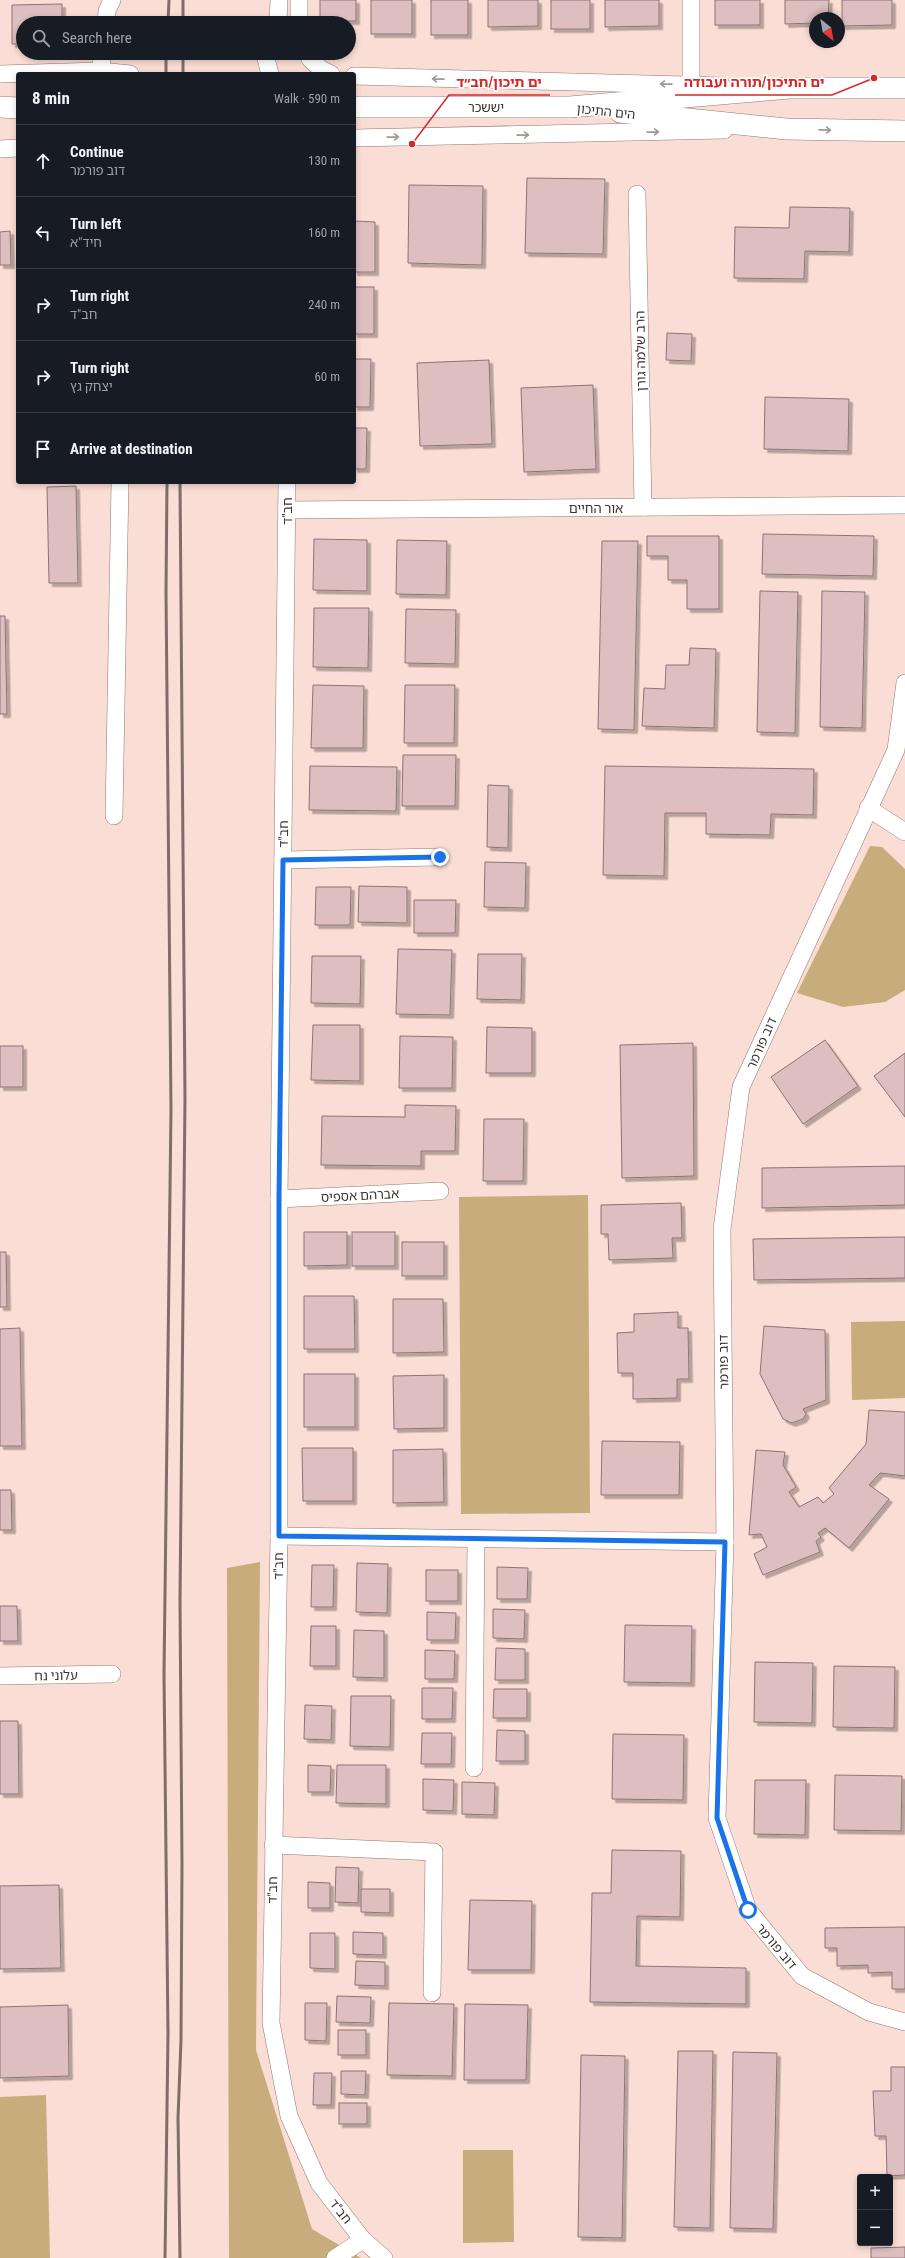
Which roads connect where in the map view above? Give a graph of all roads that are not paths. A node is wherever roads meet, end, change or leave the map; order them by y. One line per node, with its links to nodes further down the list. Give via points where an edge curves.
1 (112, 0): 5 (street)
2 (279, 0): 6 (street)
3 (299, 0): 7 (street)
4 (691, 0): 19 (street)
5 (107, 16)
6 (278, 16)
7 (299, 16)
8 (102, 60): 11 (street)
9 (266, 60): 14 (street)
10 (309, 62): 15 (street)
11 (100, 71): 12 (street); 13 (street)
12 (67, 72)
13 (110, 72)
14 (269, 72)
15 (327, 72)
16 (0, 74): 17 (street)
17 (16, 74)
18 (356, 76): 19 (street, one-way to 18)
19 (691, 85): 20 (street)
20 (788, 88): 21 (street, הים התיכון); 23 (street, הים התיכון)
21 (902, 88)
22 (356, 107): 23 (street, יששכר)
23 (570, 107): 24 (street, הים התיכון)
24 (786, 129): 25 (street, הים התיכון, one-way to 25); 26 (street, one-way to 24)
25 (904, 131)
26 (356, 138)
27 (16, 148): 28 (street)
28 (0, 149)
29 (637, 194): 33 (street, הרב שלמה גורן)
30 (120, 484): 37 (street)
31 (287, 484): 34 (street, חב"ד)
32 (905, 506): 33 (street, אור החיים)
33 (643, 507): 34 (street, אור החיים)
34 (287, 510): 40 (street, חב"ד)
35 (905, 683): 36 (street, דוב פורמר, via 896,750)
36 (868, 808): 38 (street); 45 (street, דוב פורמר, via 741,1088 722,1229)
37 (114, 816)
38 (905, 832)
39 (440, 857): 40 (street)
40 (283, 860): 42 (street, חב"ד)
41 (440, 1191): 42 (street, אברהם אספיס)
42 (279, 1199): 43 (street, חב"ד)
43 (279, 1536): 44 (street); 49 (street, חב"ד)
44 (476, 1539): 45 (street); 48 (street)
45 (725, 1542): 51 (street, דוב פורמר, via 717,1818 748,1910 802,1976 869,2012)
46 (112, 1674): 47 (street, עלוני נח)
47 (0, 1676)
48 (474, 1768)
49 (273, 1845): 50 (street, via 434,1852); 52 (street, חב"ד, via 271,2022 289,2116 319,2183)
50 (432, 1993)
51 (905, 2022)
52 (364, 2240): 53 (street); 54 (street, חב"ד)
53 (335, 2258)
54 (384, 2258)

